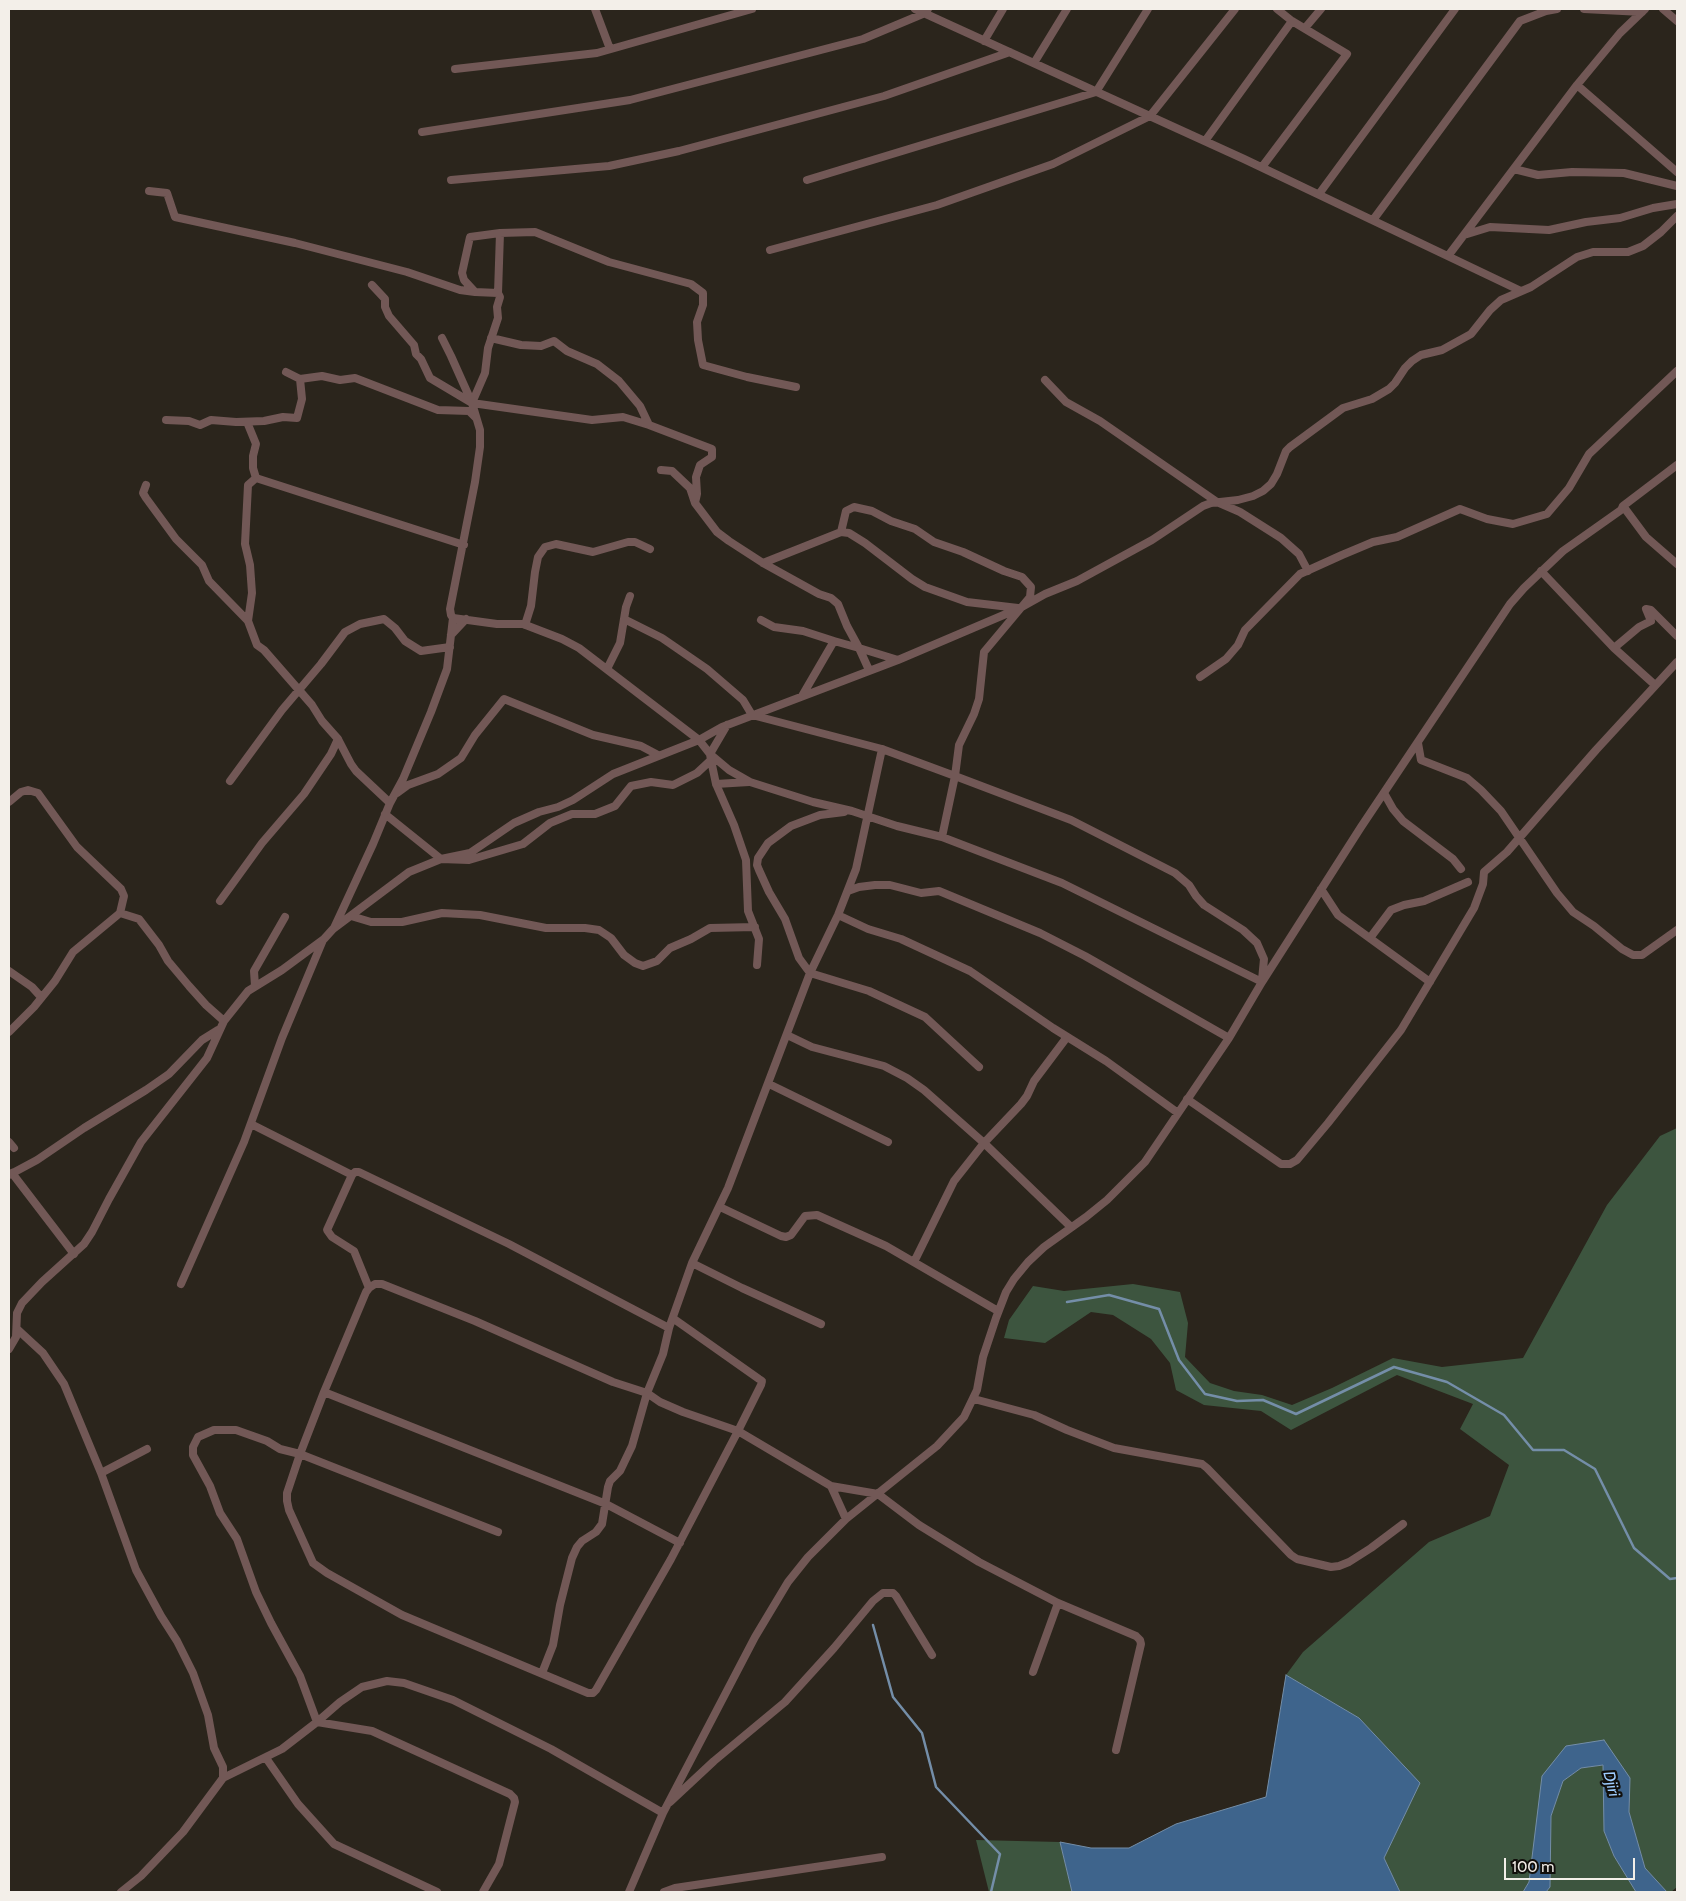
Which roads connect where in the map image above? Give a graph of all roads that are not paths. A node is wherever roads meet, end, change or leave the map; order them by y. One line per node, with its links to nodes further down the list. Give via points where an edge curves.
1 (595, 9): 20 (street)
2 (752, 9): 20 (street)
3 (915, 9): 15 (street)
4 (1003, 9): 19 (street)
5 (1067, 9): 22 (street)
6 (1148, 9): 25 (street)
7 (1235, 9): 26 (street)
8 (1277, 9): 16 (street)
9 (1321, 9): 18 (street)
10 (1455, 9): 36 (street)
11 (1557, 9): 39 (street, via 1520,21)
12 (1584, 9): 14 (street)
13 (1662, 9): 17 (street)
14 (1643, 10): 24 (street)
15 (927, 11): 19 (street); 27 (street, via 863,39 630,100)
16 (1292, 21): 18 (street); 28 (street)
17 (1677, 21)
18 (1305, 28): 29 (street, via 1347,54)
19 (984, 41): 21 (street)
20 (610, 49): 23 (street)
21 (1010, 52): 22 (street); 32 (street, via 884,96 679,151 609,166)
22 (1034, 63): 25 (street)
23 (455, 69)
24 (1577, 85): 30 (street); 31 (street)
25 (1096, 92): 26 (street); 33 (street)
26 (1150, 116): 28 (street); 42 (street, via 1053,164 937,205)
27 (422, 132)
28 (1205, 141): 29 (street)
29 (1262, 167): 36 (street)
30 (1514, 169): 34 (street, via 1538,175 1624,173); 41 (street)
31 (1677, 172)
32 (451, 180)
33 (807, 180)
34 (1677, 186)
35 (149, 191): 46 (street, via 167,193 175,217 295,243)
36 (1319, 194): 39 (street)
37 (1677, 204): 41 (street, via 1549,230 1490,227)
38 (1677, 216): 45 (street, via 1643,246 1628,252 1593,252 1577,257)
39 (1373, 220): 43 (street)
40 (500, 233): 46 (street, via 470,238 462,273); 47 (street); 54 (street, via 535,232 610,262 691,284 703,293 697,322 703,365)
41 (1464, 235): 43 (street)
42 (770, 250)
43 (1448, 256): 45 (street)
44 (372, 285): 55 (street, via 385,299 390,316 414,345 430,378)
45 (1521, 290): 64 (street, via 1501,300 1471,334 1450,347 1421,355 1405,368 1390,389 1372,399 1343,408 1290,447 1271,484 1263,491 1238,500)
46 (475, 292): 47 (street)
47 (498, 293): 49 (street, via 498,318)
48 (442, 338): 55 (street)
49 (491, 338): 55 (street, via 485,373); 59 (street, via 541,346 554,341 567,351 596,364 619,381 640,406)
50 (1677, 371): 72 (street, via 1589,454 1569,488 1547,514 1513,524 1460,509 1398,537 1373,542)
51 (286, 372): 52 (street)
52 (300, 380): 56 (street, via 322,376 340,380 356,378 438,410 469,411); 58 (street, via 302,399 298,418)
53 (1044, 380): 64 (street, via 1066,402 1100,421)
54 (796, 387)
55 (472, 403): 56 (street); 59 (street, via 592,420 623,417)
56 (478, 419): 68 (street, via 480,447)
57 (166, 420): 58 (street, via 200,425 211,420)
58 (247, 422): 62 (street, via 256,444 253,468)
59 (649, 425): 65 (street, via 712,449 712,457 700,465 696,477)
60 (1677, 465): 66 (street)
61 (661, 470): 65 (street, via 672,470 690,488)
62 (256, 478): 68 (street); 80 (street, via 248,485 245,544 252,593)
63 (146, 485): 80 (street, via 143,493 176,540 196,558 209,581)
64 (1217, 502): 72 (street, via 1240,512 1281,538 1299,554); 75 (street, via 1203,506 1152,540)
65 (695, 503): 70 (street, via 717,532)
66 (1623, 506): 71 (street, via 1646,537); 73 (street)
67 (841, 532): 70 (street); 75 (street, via 865,543 925,587 967,602); 75 (street, via 846,511 854,507 872,510 915,529 934,542 1022,577 1031,587 1030,597)
68 (464, 544): 76 (street, via 450,609)
69 (650, 549): 81 (street, via 635,542 593,552 556,544 544,547 538,557)
70 (762, 563): 86 (street, via 838,604)
71 (1677, 564)
72 (1308, 571): 92 (street, via 1300,574 1269,604 1245,630 1226,659)
73 (1541, 571): 87 (street); 100 (street, via 1492,630)
74 (630, 596): 78 (street)
75 (1020, 608): 88 (street); 104 (street, via 984,652 979,699 959,744)
76 (454, 618): 77 (street); 82 (street)
77 (466, 619): 81 (street); 82 (street)
78 (624, 619): 90 (street, via 620,643); 96 (street, via 662,638 707,669 743,700)
79 (761, 620): 84 (street, via 774,627 803,631)
80 (248, 621): 94 (street, via 257,645)
81 (525, 625): 90 (street, via 579,648)
82 (451, 635): 85 (street)
83 (1677, 636): 87 (street, via 1651,610 1646,609 1651,621)
84 (834, 641): 86 (street); 95 (street)
85 (450, 647): 94 (street, via 421,651 405,641 384,619 360,624 344,632); 109 (street, via 446,674)
86 (859, 648): 88 (street); 91 (street)
87 (1614, 648): 93 (street)
88 (898, 660): 91 (street)
89 (1677, 662): 93 (street)
90 (607, 669): 99 (street)
91 (869, 670): 95 (street)
92 (1200, 677)
93 (1655, 684): 116 (street)
94 (298, 690): 98 (street); 105 (street)
95 (802, 696): 96 (street)
96 (752, 715): 97 (street); 101 (street)
97 (727, 725): 99 (street); 103 (street)
98 (338, 739): 111 (street, via 351,764); 122 (street, via 304,794 262,843)
99 (699, 740): 102 (street); 103 (street)
100 (1418, 743): 108 (street); 116 (street, via 1421,760 1475,784 1501,811)
101 (882, 750): 104 (street); 114 (street)
102 (658, 755): 109 (street, via 642,746 593,735 504,699 461,758 438,774); 117 (street, via 613,774 574,800 514,823 470,853)
103 (711, 757): 106 (street); 107 (street); 117 (street, via 697,773 673,785 651,782 631,786 615,806 595,814 572,814 550,823 523,844 469,860)
104 (955, 776): 115 (street); 135 (street, via 1070,820 1175,873 1204,905 1257,943 1264,959)
105 (230, 781)
106 (750, 782): 107 (street); 112 (street)
107 (716, 784): 127 (street, via 746,860 748,911)
108 (1384, 793): 118 (street, via 1403,821 1453,859); 120 (street)
109 (395, 794): 111 (street)
110 (9, 802): 123 (street, via 21,792 38,793 78,847 121,889 124,896)
111 (390, 803): 113 (street)
112 (852, 811): 114 (street); 134 (street, via 820,815 791,826 768,843 756,865 785,919 799,958)
113 (385, 814): 117 (street); 128 (street)
114 (869, 817): 115 (street); 121 (street)
115 (942, 837): 135 (street, via 1084,893)
116 (1519, 838): 129 (street, via 1557,894 1574,912 1622,949 1633,955 1642,955); 136 (street, via 1484,872 1474,908)
117 (441, 859): 125 (street, via 409,872)
118 (1461, 869)
119 (1468, 882): 130 (street, via 1424,901 1391,910)
120 (1321, 889): 130 (street, via 1335,912); 135 (street)
121 (848, 891): 124 (street); 144 (street, via 890,885 921,892 939,891 1040,933)
122 (220, 901)
123 (120, 913): 138 (street, via 73,952); 139 (street, via 139,919 168,961)
124 (838, 915): 134 (street); 143 (street, via 901,939 970,971)
125 (351, 916): 127 (street, via 371,922 402,922 442,913 480,915 546,928 599,930 611,938 624,956 643,966 710,928); 128 (street)
126 (285, 917): 137 (street, via 254,971)
127 (755, 927): 132 (street, via 759,939)
128 (333, 929): 131 (street)
129 (1677, 930)
130 (1370, 938): 136 (street)
131 (324, 939): 137 (street); 149 (street, via 282,1038)
132 (756, 965)
133 (9, 971): 138 (street)
134 (810, 973): 142 (street); 145 (street, via 869,991 912,1010)
135 (1262, 982): 144 (street)
136 (1430, 982): 147 (street, via 1394,1040 1297,1160 1290,1164 1281,1164)
137 (255, 986): 139 (street)
138 (42, 997): 141 (street)
139 (224, 1021): 140 (street)
140 (218, 1029): 152 (street, via 202,1040 169,1074); 156 (street, via 207,1058 141,1142 92,1232)
141 (9, 1032)
142 (787, 1036): 146 (street); 151 (street, via 812,1047 895,1071 924,1090)
143 (1067, 1037): 148 (street); 151 (street, via 1021,1104)
144 (1230, 1038): 147 (street)
145 (979, 1067)
146 (769, 1084): 150 (street); 154 (street)
147 (1186, 1100): 148 (street)
148 (1178, 1113): 155 (street, via 1145,1162 1127,1182)
149 (251, 1124): 153 (street); 159 (street)
150 (888, 1142)
151 (984, 1143): 155 (street); 158 (street, via 951,1186)
152 (11, 1174): 156 (street)
153 (352, 1175): 160 (street, via 327,1230 354,1251); 164 (street, via 359,1172 510,1244)
154 (720, 1207): 157 (street); 158 (street, via 786,1237 805,1216 816,1215)
155 (1071, 1227): 161 (street, via 1028,1262 1006,1292)
156 (74, 1254): 165 (street, via 22,1303 17,1313)
157 (692, 1262): 162 (street); 163 (street)
158 (914, 1262): 161 (street)
159 (182, 1284)
160 (369, 1288): 167 (street); 168 (street, via 382,1284)
161 (998, 1311): 169 (street)
162 (674, 1319): 164 (street); 170 (street, via 762,1382)
163 (821, 1324)
164 (669, 1328): 168 (street, via 663,1354)
165 (18, 1329): 166 (street); 173 (street, via 43,1353 64,1384)
166 (10, 1346)
167 (324, 1392): 172 (street); 176 (street)
168 (646, 1393): 170 (street); 176 (street, via 632,1446 620,1471 610,1481)
169 (974, 1399): 175 (street, via 964,1416 937,1446); 178 (street, via 1034,1415 1114,1448 1202,1464 1298,1559 1339,1566)
170 (738, 1431): 174 (street); 180 (street)
171 (147, 1449): 173 (street)
172 (300, 1454): 179 (street); 184 (street, via 287,1501 312,1563 402,1615); 185 (street, via 236,1430 214,1430 198,1437 193,1447 193,1455 210,1486 220,1514 237,1539 256,1592 300,1676)
173 (101, 1473): 188 (street, via 136,1570 194,1673 208,1715 214,1748 223,1767)
174 (831, 1486): 175 (street); 177 (street)
175 (878, 1494): 177 (street); 181 (street, via 940,1539)
176 (606, 1504): 180 (street); 184 (street, via 600,1529 582,1540 572,1558 553,1645)
177 (846, 1519): 189 (street, via 788,1582)
178 (1403, 1524)
179 (498, 1532)
180 (680, 1543): 184 (street, via 593,1693)
181 (1058, 1603): 183 (street); 186 (street, via 1136,1636 1142,1644)
182 (932, 1655): 189 (street, via 896,1596 883,1593 784,1702)
183 (1033, 1672)
184 (542, 1674)
185 (317, 1722): 187 (street); 190 (street, via 362,1687 387,1681 404,1683 453,1700 551,1748); 194 (street, via 372,1731 514,1798 516,1802 499,1864)
186 (1116, 1750)
187 (266, 1758): 188 (street); 193 (street, via 298,1804 334,1844)
188 (223, 1778): 192 (street, via 183,1832)
189 (668, 1803): 190 (street)
190 (663, 1813): 195 (street)
191 (882, 1858): 196 (street)
192 (121, 1892)
193 (438, 1892)
194 (483, 1892)
195 (629, 1892)
196 (664, 1892)

